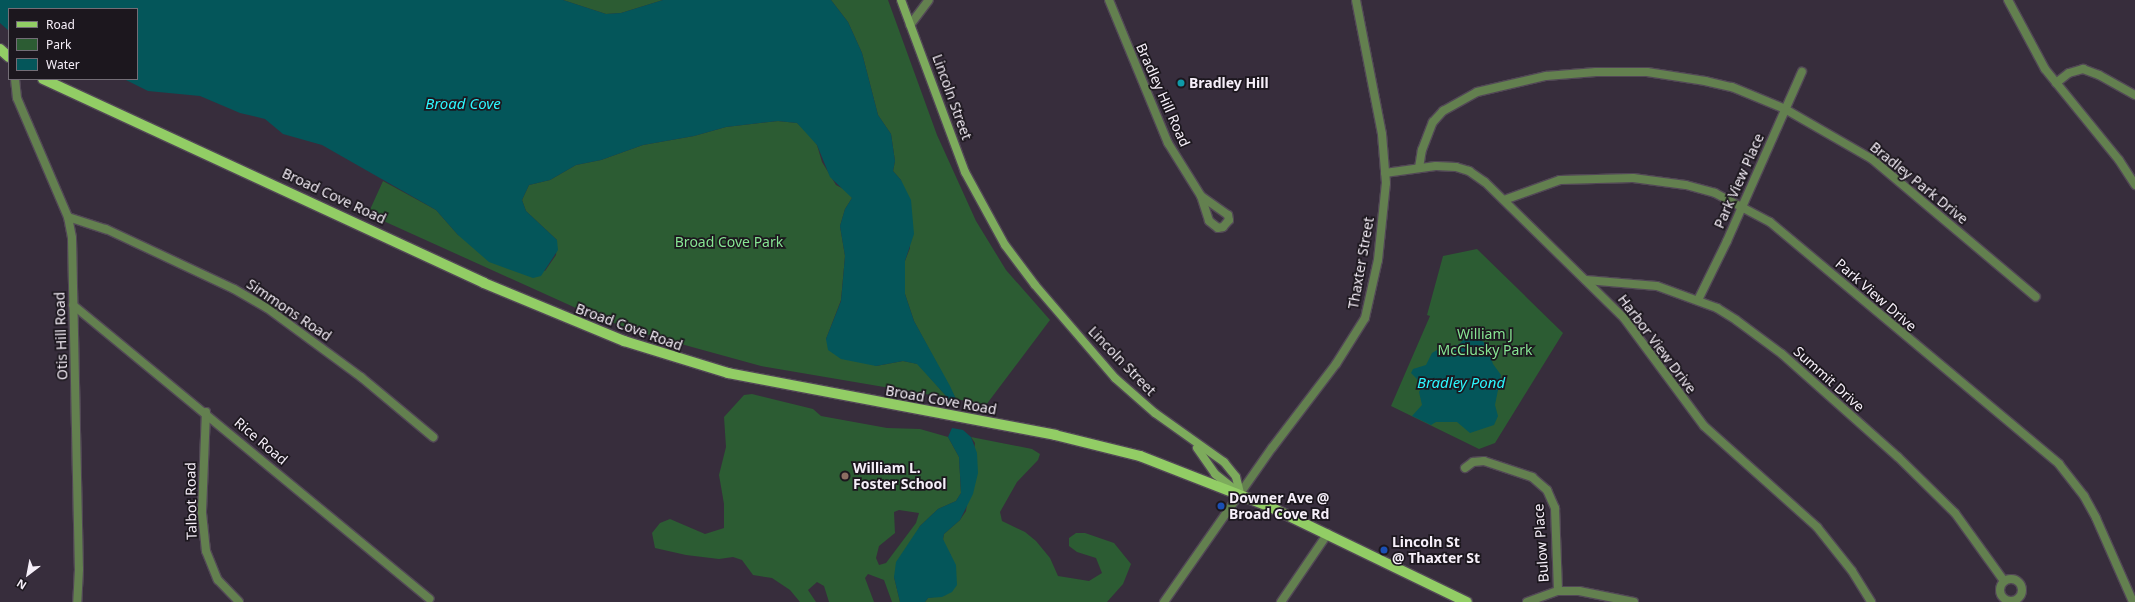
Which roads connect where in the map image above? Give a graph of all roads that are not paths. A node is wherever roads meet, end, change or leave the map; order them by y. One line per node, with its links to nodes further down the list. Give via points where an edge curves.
1 (901, 0): 6 (main road, Lincoln Street)
2 (929, 0): 6 (street)
3 (1109, 0): 18 (street, Bradley Hill Road, via 1168,143)
4 (1356, 0): 16 (street, Thaxter Street, via 1382,134)
5 (2008, 0): 12 (street, via 2036,54)
6 (910, 25): 28 (main road, Lincoln Street, via 965,172 1005,245 1034,285 1115,378 1138,400)
7 (0, 49): 8 (main road)
8 (8, 57)
9 (1802, 72): 14 (street, Park View Place)
10 (15, 80): 21 (street, Otis Hill Road, via 17,98)
11 (45, 80): 30 (main road, Broad Cove Road, via 484,283 584,326 665,356 765,381 1102,446 1179,469)
12 (2056, 83): 13 (street, via 2069,73 2083,69); 17 (street, via 2119,160)
13 (2135, 95)
14 (1785, 109): 15 (street, Bradley Park Drive, via 1732,87 1676,75 1616,71 1546,76 1477,92 1443,111 1427,134); 20 (street, Park View Place); 23 (street, Bradley Park Drive, via 1843,141 1896,177)
15 (1419, 168): 16 (street, Harbor View Drive); 19 (street, Harbor View Drive, via 1436,166 1469,171)
16 (1386, 173): 30 (street, Thaxter Street, via 1384,218 1378,260 1365,318 1336,364)
17 (2135, 185)
18 (1201, 196)
19 (1504, 200): 20 (street, Park View Drive, via 1560,180 1608,177 1658,180 1686,185 1715,193); 22 (street, Harbor View Drive)
20 (1742, 206): 24 (street, Park View Place); 43 (street, Park View Drive, via 1795,241 1919,350 1997,410 2058,464 2084,496 2096,518)
21 (68, 216): 25 (street, Otis Hill Road, via 72,238); 27 (street, Simmons Road, via 106,229 234,289 267,308 361,377)
22 (1586, 280): 24 (street, Summit Drive, via 1657,286); 42 (street, Harbor View Drive, via 1624,318 1704,426 1817,527 1852,571)
23 (2036, 298)
24 (1698, 300): 32 (street, Summit Drive, via 1736,320 1782,354 1898,457 1955,513)
25 (73, 305): 26 (street, Rice Road); 35 (street, Otis Hill Road, via 79,569)
26 (206, 412): 34 (street, Rice Road); 36 (street, Talbot Road, via 202,506 206,551 218,580)
27 (433, 437)
28 (1191, 440): 30 (main road, via 1215,474); 30 (main road, Lincoln Street, via 1224,462 1236,477)
29 (1465, 468): 33 (street, Bulow Place, via 1473,462 1484,461 1532,477 1547,490 1555,508)
30 (1240, 493): 31 (main road); 37 (street, Thaxter Street)
31 (1328, 534): 38 (street); 39 (main road)
32 (2004, 581)
33 (1558, 591): 40 (street); 41 (street, via 1596,592)
34 (430, 598)
35 (77, 602)
36 (239, 602)
37 (1164, 602)
38 (1281, 602)
39 (1467, 602)
40 (1527, 602)
41 (1634, 602)
42 (1871, 602)
43 (2133, 602)

